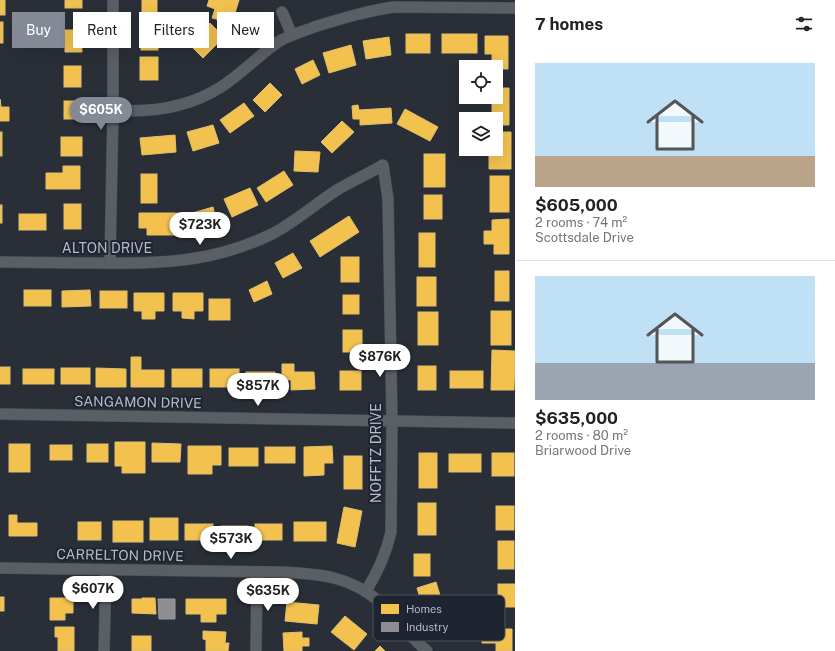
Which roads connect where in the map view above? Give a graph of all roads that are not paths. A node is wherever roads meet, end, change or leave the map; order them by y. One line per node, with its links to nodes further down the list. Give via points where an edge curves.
1 (113, 0): 5 (street)
2 (515, 8): 4 (street, via 394,7 348,16)
3 (282, 12): 4 (street)
4 (292, 35): 5 (street, via 278,42 221,87 191,102 160,109)
5 (113, 110): 8 (street)
6 (383, 165): 8 (street, ALTON DRIVE, via 338,190 294,221 244,246 191,260); 10 (street, NOFFTZ DRIVE, via 388,199)
7 (0, 262): 8 (street, ALTON DRIVE)
8 (110, 263)
9 (0, 414): 10 (street, SANGAMON DRIVE)
10 (392, 421): 11 (street, SANGAMON DRIVE); 15 (street, NOFFTZ DRIVE, via 390,532 381,565)
11 (515, 423)
12 (0, 568): 13 (street, CARRELTON DRIVE)
13 (106, 570): 14 (street, CARRELTON DRIVE); 18 (street)
14 (257, 572): 15 (street, CARRELTON DRIVE, via 303,572 346,582); 19 (street)
15 (366, 591): 16 (street, CARRELTON DRIVE)
16 (373, 597)
17 (417, 641): 20 (street, CARRELTON DRIVE)
18 (104, 651)
19 (256, 651)
20 (427, 651)

